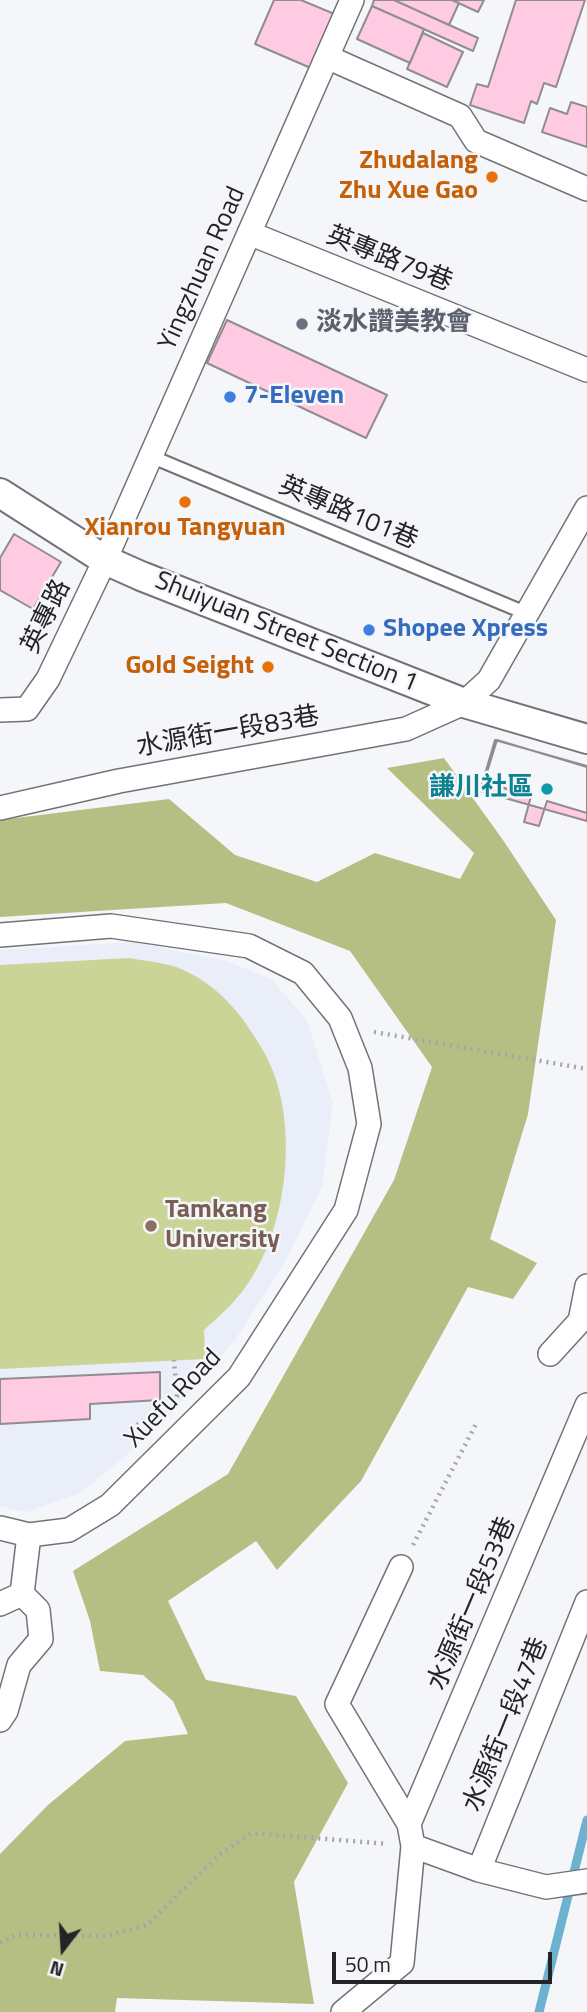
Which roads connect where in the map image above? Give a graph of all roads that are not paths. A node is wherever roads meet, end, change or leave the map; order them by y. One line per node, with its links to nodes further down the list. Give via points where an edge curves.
1 (352, 0): 2 (street, Yingzhuan Road)
2 (327, 57): 3 (street, via 460,116 476,141); 4 (street, Yingzhuan Road)
3 (587, 189)
4 (249, 233): 5 (street, 英專路79巷); 6 (street, Yingzhuan Road)
5 (587, 370)
6 (150, 456): 9 (street, Yingzhuan Road); 10 (lane, 英專路101巷)
7 (0, 493): 9 (street, Shuiyuan Street Section 1)
8 (587, 508): 10 (street)
9 (105, 560): 11 (street, Shuiyuan Street Section 1); 12 (street, 英專路, via 48,678 27,709)
10 (528, 614): 11 (street, via 489,680)
11 (464, 704): 13 (street, Shuiyuan Street Section 1); 14 (street, 水源街一段83巷, via 406,729 119,781)
12 (0, 710)
13 (587, 739)
14 (0, 808)
15 (0, 935): 21 (street, Xuefu Road, via 111,926 248,946 303,973 340,1018 360,1068 369,1124 346,1210 239,1377 110,1505 69,1530)
16 (587, 1286): 17 (street)
17 (583, 1322): 18 (street)
18 (550, 1354)
19 (587, 1405): 27 (street, 水源街一段53巷)
20 (0, 1528): 21 (street, Xuefu Road)
21 (29, 1535): 23 (street)
22 (401, 1567): 27 (street, via 337,1704)
23 (22, 1594): 25 (street); 26 (street, via 38,1610 41,1639 19,1665)
24 (587, 1602): 28 (street, 水源街一段47巷)
25 (0, 1604)
26 (0, 1720)
27 (411, 1835): 28 (street); 30 (street, 水源街一段53巷, via 402,1963)
28 (479, 1870): 29 (street, via 546,1887)
29 (587, 1881)
30 (343, 2012)

